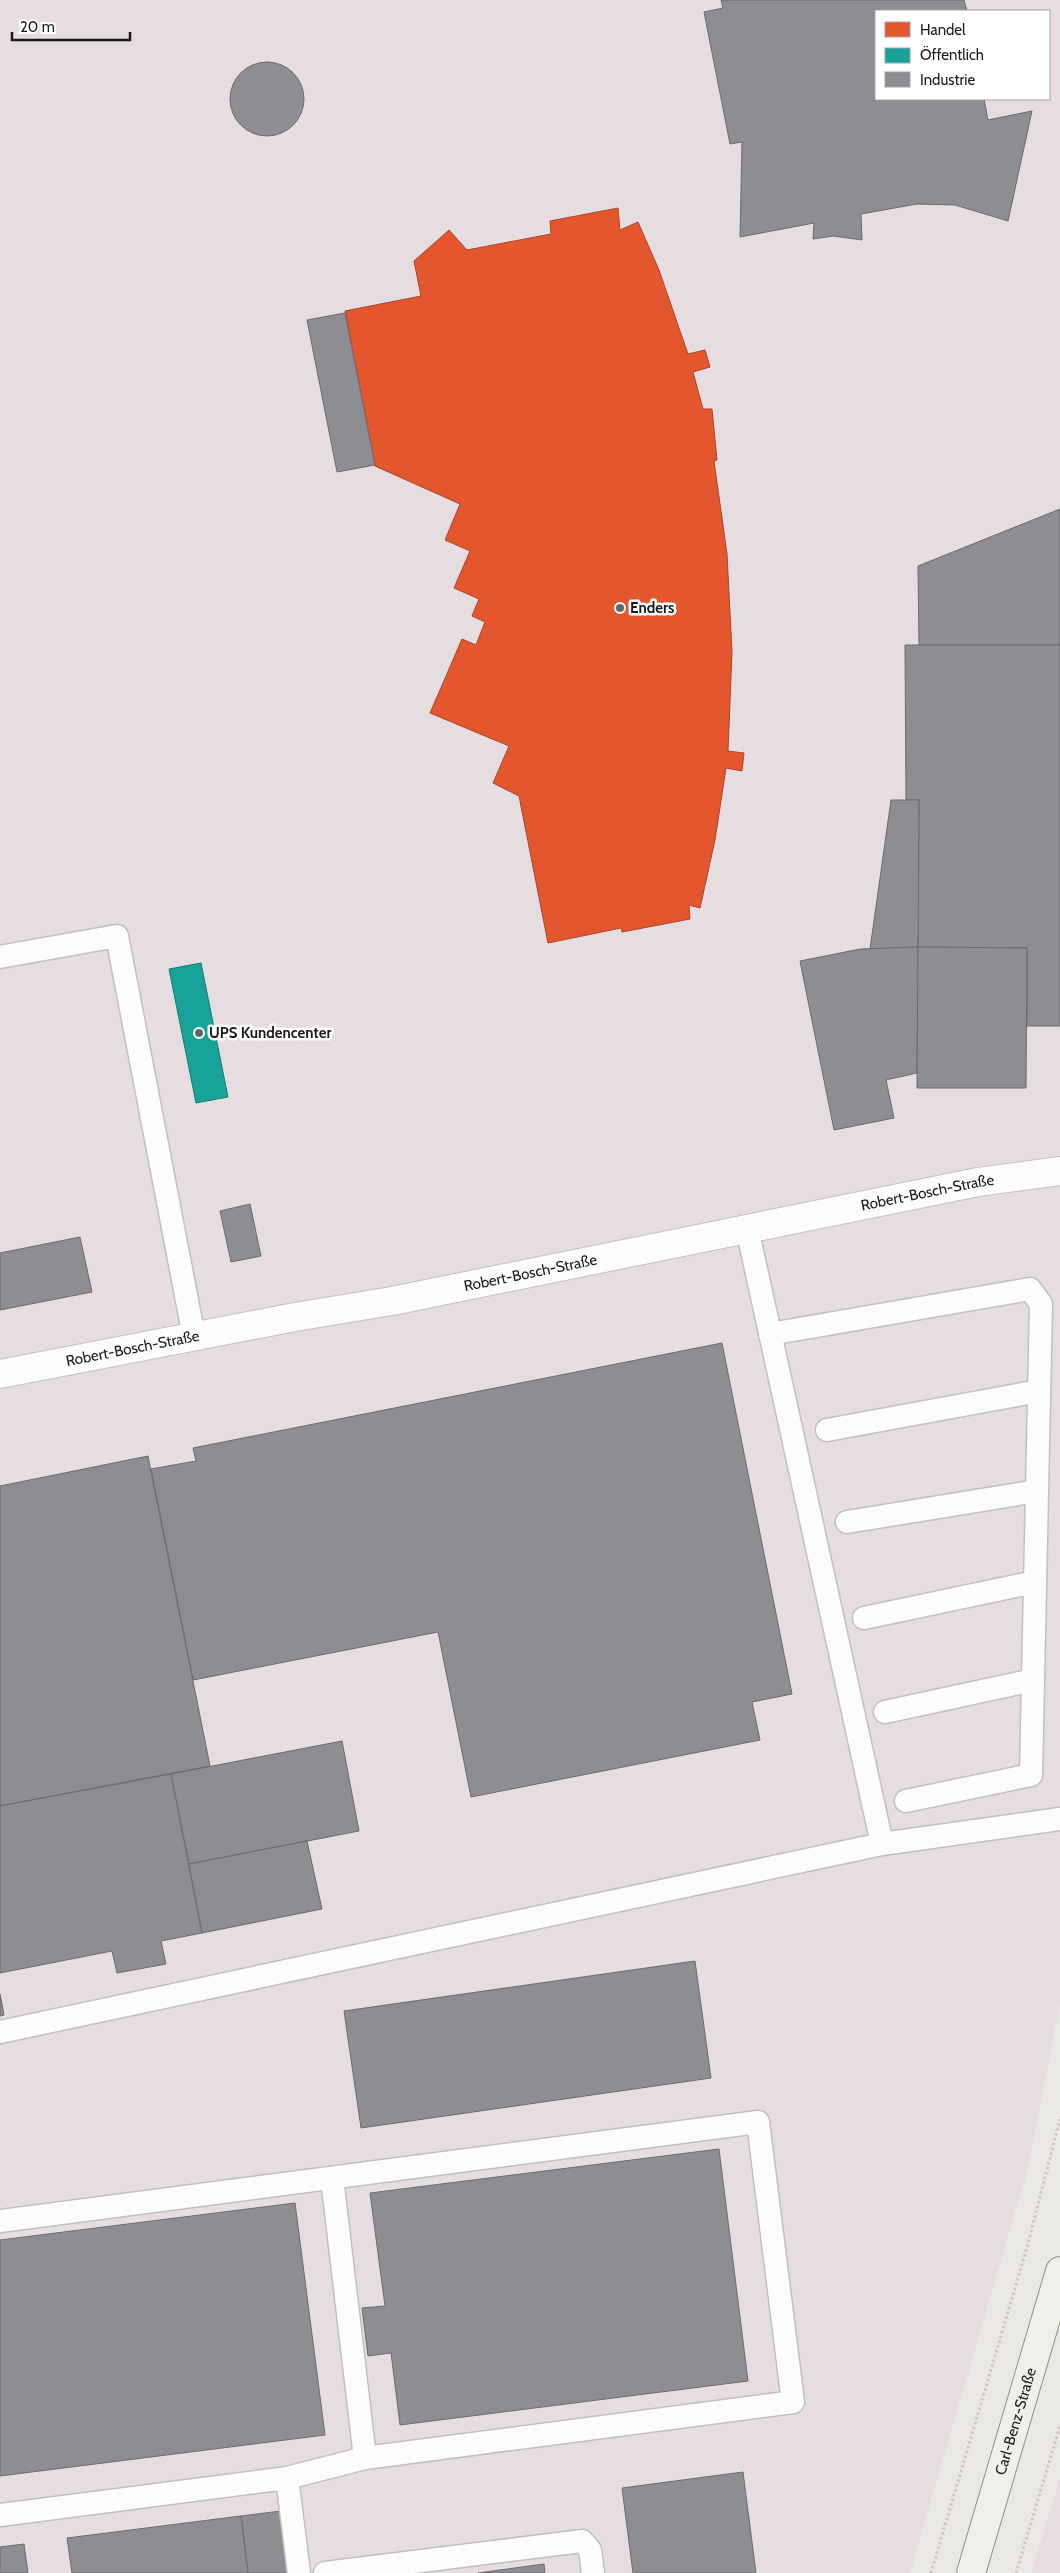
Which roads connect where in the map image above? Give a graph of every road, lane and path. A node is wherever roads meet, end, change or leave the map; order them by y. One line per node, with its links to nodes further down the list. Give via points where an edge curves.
1 (0, 958): 5 (lane, via 117,936)
2 (1060, 1171): 3 (street, Robert-Bosch-Straße, via 978,1182)
3 (747, 1228): 4 (lane); 5 (street, Robert-Bosch-Straße)
4 (770, 1334): 7 (lane, via 1030,1289 1041,1304); 17 (lane)
5 (194, 1338): 6 (street, Robert-Bosch-Straße)
6 (0, 1374)
7 (1039, 1391): 8 (lane); 9 (lane)
8 (827, 1430)
9 (1037, 1491): 10 (lane); 11 (lane)
10 (847, 1522)
11 (1035, 1582): 12 (lane); 13 (lane)
12 (864, 1618)
13 (1033, 1680): 14 (lane); 15 (lane, via 1031,1775)
14 (885, 1712)
15 (906, 1801)
16 (1060, 1820): 17 (lane)
17 (882, 1844): 18 (lane)
18 (0, 2032)
19 (1060, 2119): 30 (path, via 1026,2251)
20 (332, 2178): 21 (lane); 24 (lane); 24 (lane, via 758,2122 793,2402)
21 (0, 2221)
22 (1060, 2271): 31 (main road, Carl-Benz-Straße)
23 (1060, 2426): 32 (path)
24 (364, 2458): 25 (lane)
25 (286, 2478): 26 (lane); 27 (lane)
26 (0, 2515)
27 (299, 2573)
28 (325, 2573): 29 (lane, via 582,2540 590,2550)
29 (593, 2573)
30 (931, 2573)
31 (971, 2573)
32 (1016, 2573)

